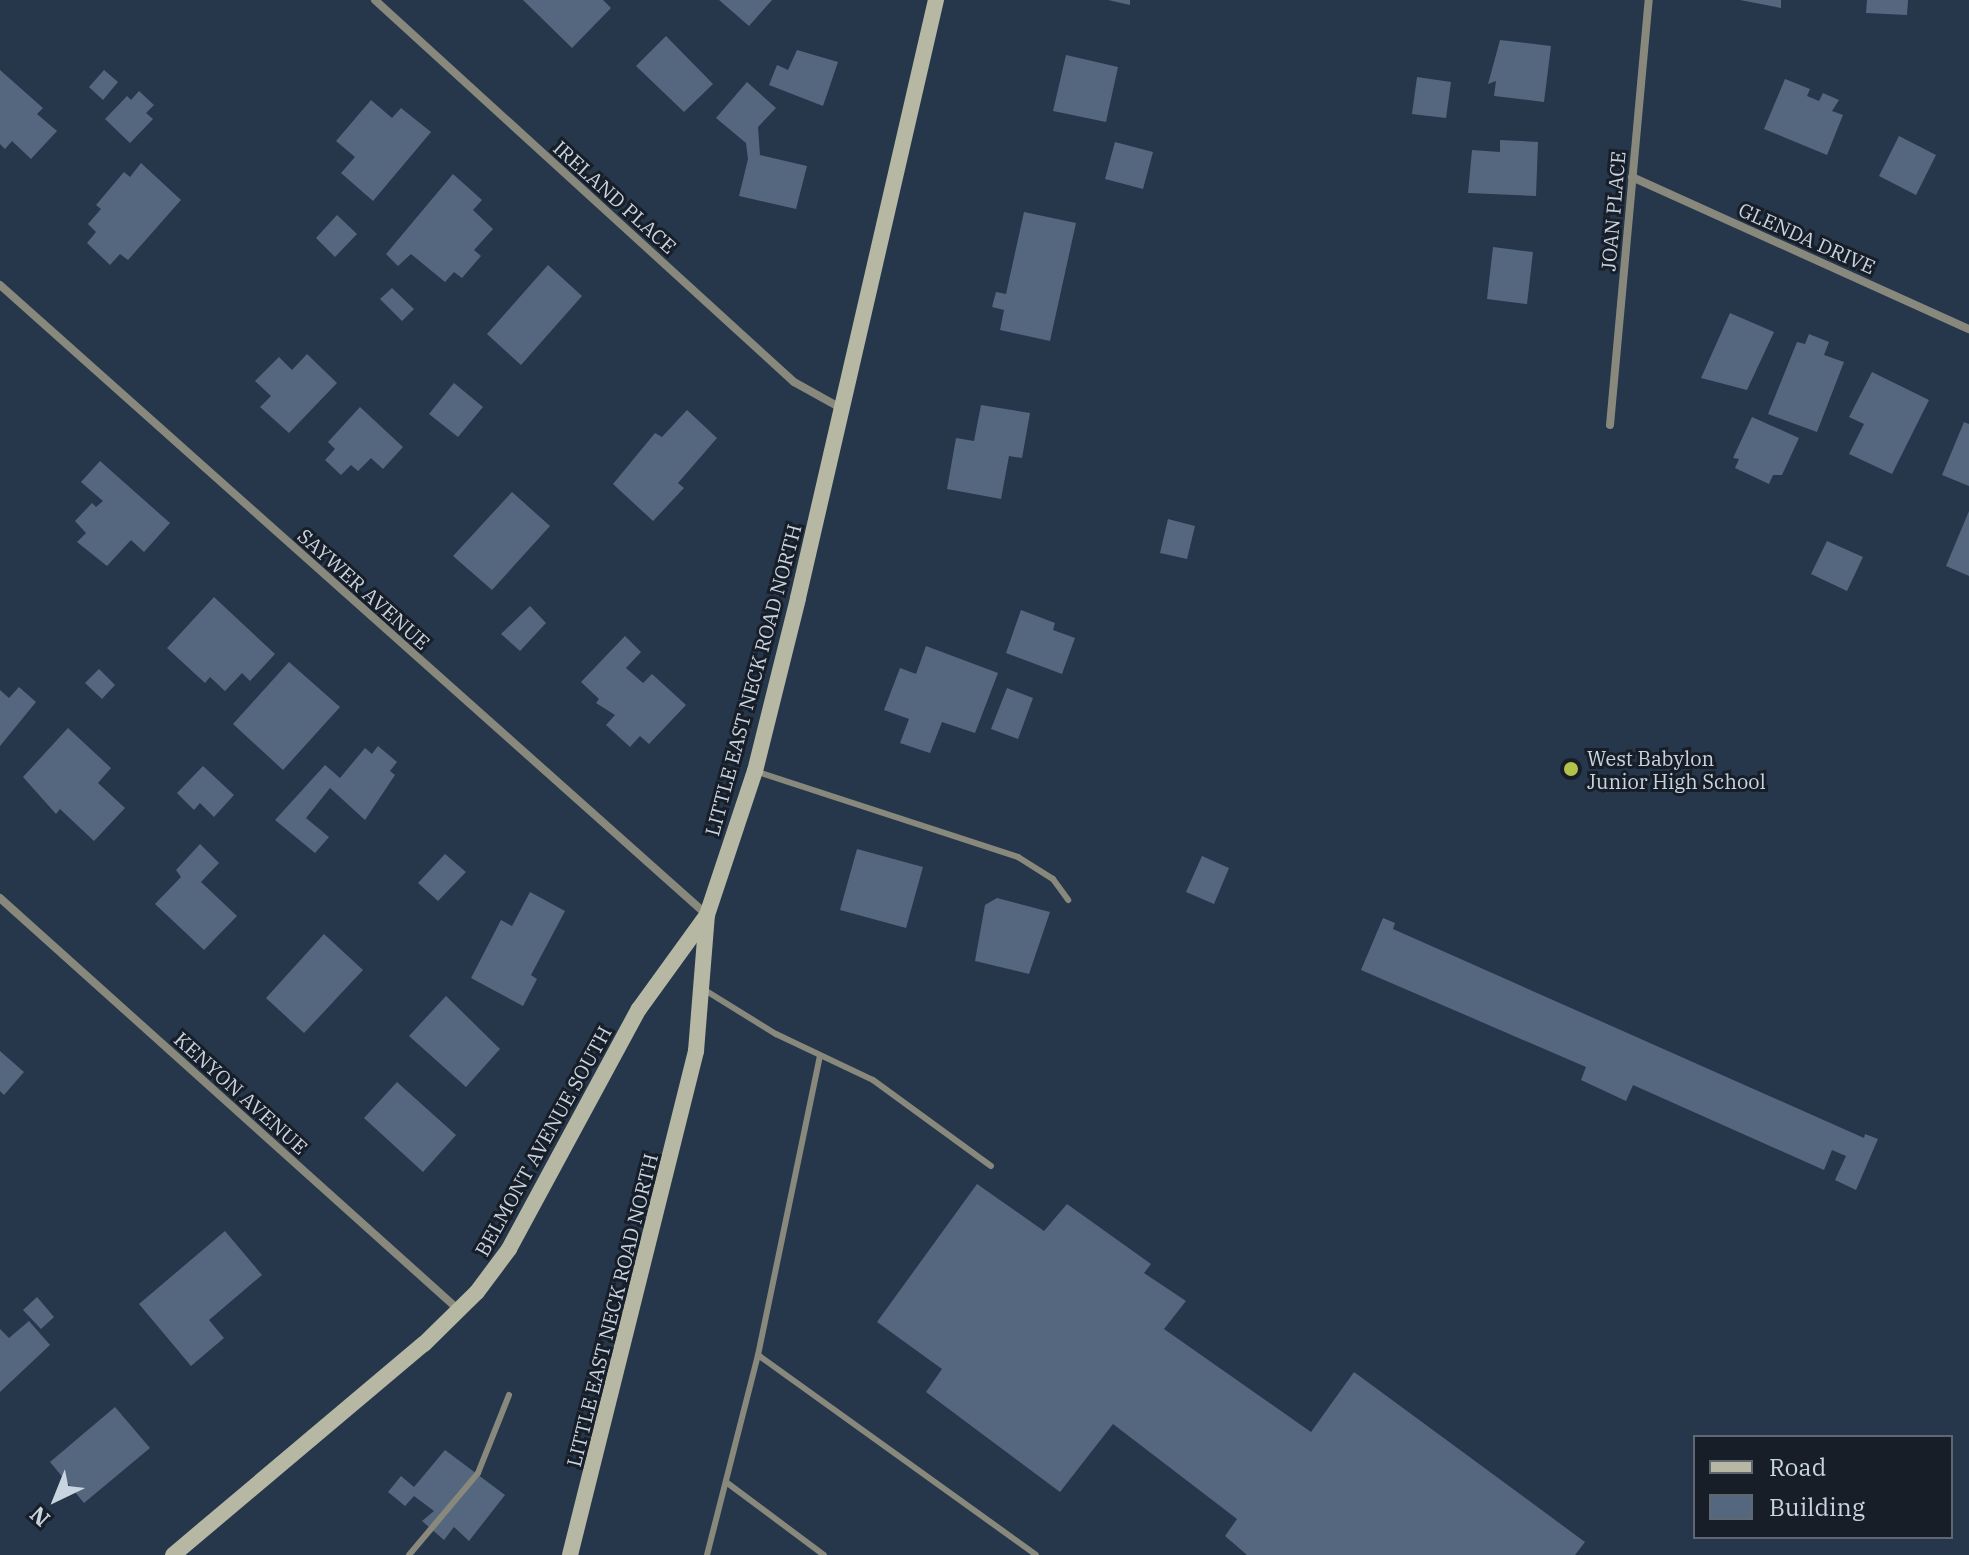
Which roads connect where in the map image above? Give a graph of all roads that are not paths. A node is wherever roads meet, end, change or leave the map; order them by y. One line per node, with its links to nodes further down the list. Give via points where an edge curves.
1 (375, 0): 7 (street, IRELAND PLACE, via 794,382)
2 (936, 0): 7 (main road, LITTLE EAST NECK ROAD NORTH)
3 (1649, 0): 4 (street, JOAN PLACE)
4 (1632, 177): 6 (street, GLENDA DRIVE); 8 (street, JOAN PLACE)
5 (0, 285): 12 (street, SAYWER AVENUE)
6 (1969, 329)
7 (841, 408): 9 (main road, LITTLE EAST NECK ROAD NORTH)
8 (1610, 425)
9 (755, 771): 11 (lane, via 1018,857 1053,879); 12 (main road, LITTLE EAST NECK ROAD NORTH)
10 (0, 898): 16 (street, KENYON AVENUE)
11 (1068, 900)
12 (707, 915): 13 (main road, LITTLE EAST NECK ROAD NORTH); 16 (main road, BELMONT AVENUE SOUTH, via 639,1009 509,1249)
13 (703, 989): 14 (lane); 22 (main road, LITTLE EAST NECK ROAD NORTH, via 696,1051)
14 (820, 1056): 15 (lane, via 873,1080); 17 (lane)
15 (991, 1166)
16 (460, 1311): 20 (main road, BELMONT AVENUE SOUTH)
17 (758, 1355): 19 (lane); 25 (lane)
18 (509, 1395): 21 (lane, via 478,1473)
19 (726, 1482): 23 (lane); 24 (lane)
20 (173, 1555)
21 (409, 1555)
22 (570, 1555)
23 (707, 1555)
24 (824, 1555)
25 (1036, 1555)

